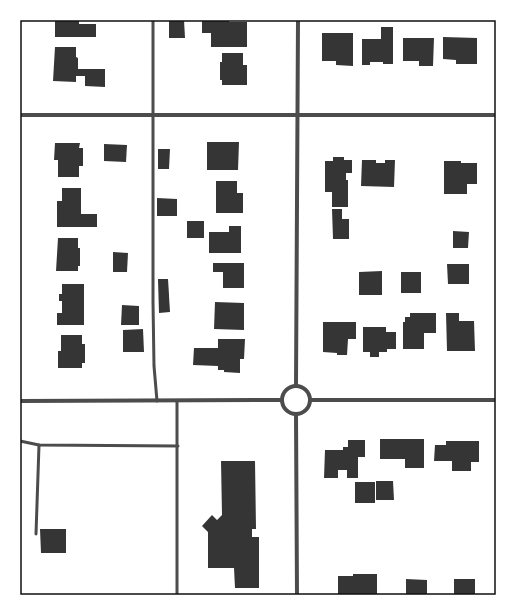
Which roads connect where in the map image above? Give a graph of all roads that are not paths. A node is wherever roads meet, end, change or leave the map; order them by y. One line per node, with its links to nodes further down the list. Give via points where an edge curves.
1 (153, 20): 4 (lane)
2 (298, 20): 5 (street)
3 (20, 115): 4 (street)
4 (154, 115): 5 (street); 11 (lane, via 152,302)
5 (298, 115): 6 (street); 7 (street)
6 (496, 115)
7 (296, 386): 8 (street, via 288,389); 9 (street, via 308,392)
8 (282, 400): 12 (street); 14 (street, via 286,409)
9 (310, 400): 13 (street); 14 (street, via 307,409)
10 (20, 401): 11 (street)
11 (157, 401): 12 (street)
12 (177, 401): 17 (lane)
13 (496, 401)
14 (296, 414): 20 (street)
15 (20, 442): 16 (lane)
16 (39, 445): 17 (lane); 18 (lane)
17 (178, 446): 19 (lane)
18 (36, 534)
19 (177, 595)
20 (297, 595)

